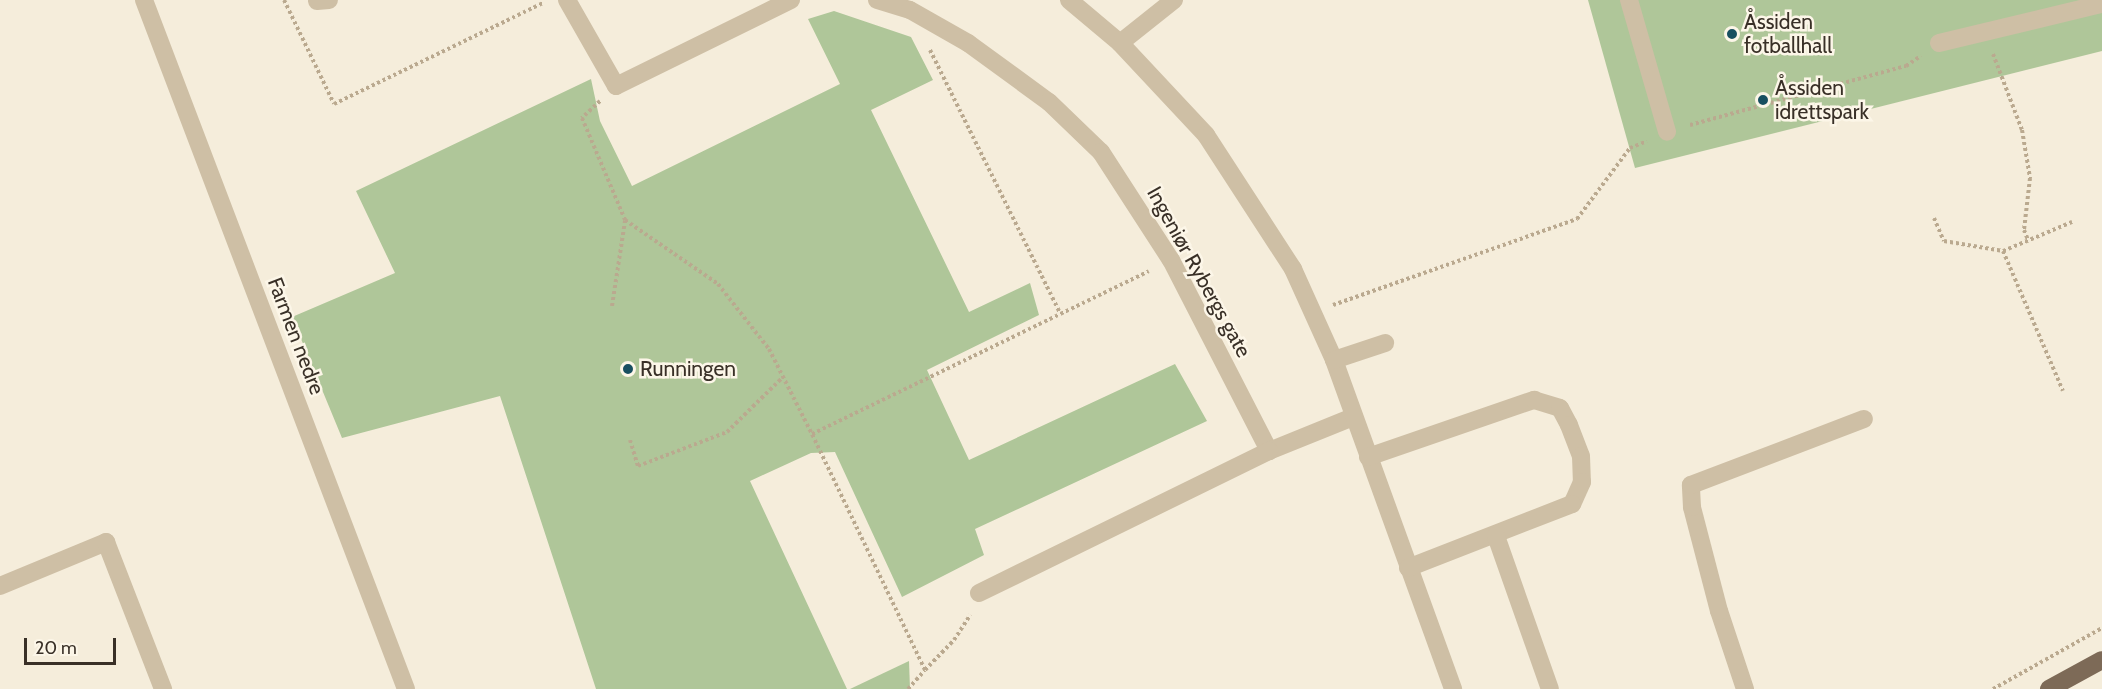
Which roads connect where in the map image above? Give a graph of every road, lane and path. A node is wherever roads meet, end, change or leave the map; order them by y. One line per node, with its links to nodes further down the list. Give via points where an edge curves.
1 (144, 0): 44 (street, Farmen nedre)
2 (284, 0): 3 (path, via 334,104)
3 (549, 0)
4 (567, 0): 15 (street)
5 (790, 0): 15 (street)
6 (877, 0): 11 (street, Ingeniør Rybergs gate)
7 (1069, 0): 13 (street)
8 (1174, 0): 13 (street)
9 (1629, 0): 16 (street)
10 (2102, 4): 12 (street)
11 (910, 10): 22 (street, Ingeniør Rybergs gate, via 968,44 1058,110 1101,152); 25 (path)
12 (1987, 31): 14 (street); 20 (path, via 1997,69 2022,129 2030,178 2024,230)
13 (1120, 43): 24 (street, via 1206,135 1235,175 1293,269)
14 (1939, 43): 16 (path, via 1906,66)
15 (616, 86): 18 (path, via 582,118)
16 (1667, 132): 24 (path, via 1630,148 1577,219)
17 (1934, 218): 21 (path, via 1944,242)
18 (625, 220): 23 (path); 28 (path, via 718,284 769,349)
19 (2072, 222): 20 (path)
20 (2028, 240): 21 (path)
21 (2003, 251): 29 (path)
22 (1171, 260): 25 (path); 34 (street, Ingeniør Rybergs gate)
23 (612, 306)
24 (1313, 312): 27 (street)
25 (1060, 313): 32 (path)
26 (1385, 343): 27 (street)
27 (1334, 360): 30 (street)
28 (783, 377): 32 (path); 33 (path, via 727,432 638,466)
29 (2063, 392)
30 (1353, 417): 34 (street); 35 (street)
31 (1864, 419): 48 (street, via 1691,485 1692,507 1719,611)
32 (812, 434): 42 (path)
33 (630, 440)
34 (1269, 451): 39 (street)
35 (1368, 457): 36 (street, via 1534,400 1560,408 1581,456 1578,497 1572,504); 37 (street)
36 (1496, 536): 37 (street); 47 (street)
37 (1408, 568): 46 (street)
38 (0, 586): 43 (street, via 106,542)
39 (979, 593): 42 (path, via 959,633)
40 (2102, 628): 49 (path)
41 (2102, 660): 50 (main road)
42 (925, 670): 45 (path)
43 (163, 689)
44 (406, 689)
45 (908, 689)
46 (1453, 689)
47 (1550, 689)
48 (1745, 689)
49 (1992, 689)
50 (2049, 689)

